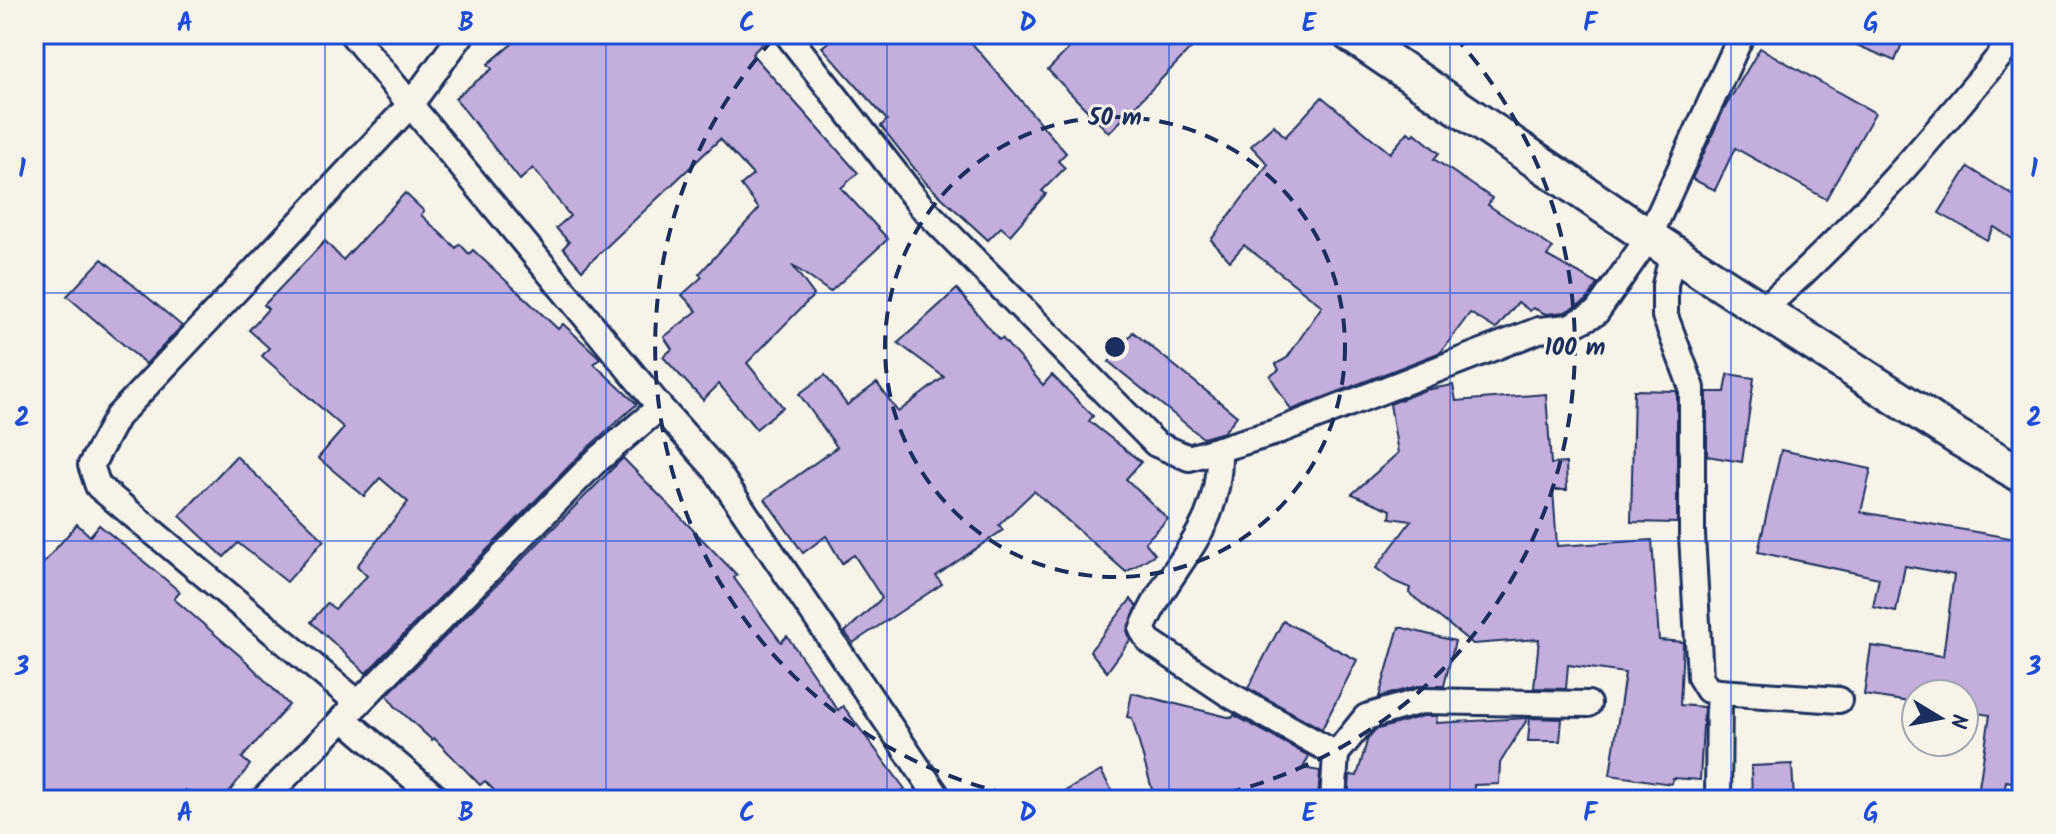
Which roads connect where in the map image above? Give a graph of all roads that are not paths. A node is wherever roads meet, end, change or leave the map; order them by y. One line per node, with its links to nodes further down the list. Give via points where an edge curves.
1 (352, 34): 7 (street)
2 (462, 34): 7 (street)
3 (787, 34): 11 (street, via 921,206 1156,444 1189,458)
4 (1350, 34): 8 (street)
5 (1742, 34): 8 (street)
6 (2018, 34): 9 (street, via 1918,156 1839,241)
7 (411, 104): 10 (street); 16 (street, via 117,417 91,465 98,486)
8 (1661, 245): 9 (street); 11 (street, via 1596,313 1569,327 1539,330); 13 (street, via 1665,316 1692,388 1692,535 1700,677 1708,690)
9 (1762, 310): 12 (street)
10 (660, 407): 16 (street, via 594,463); 20 (street, via 716,470)
11 (1219, 449): 17 (street, via 1220,479 1213,505 1142,630 1149,641 1230,695)
12 (2022, 475)
13 (1719, 692): 14 (street); 22 (street)
14 (1839, 700)
15 (1588, 704): 17 (street, via 1421,701 1366,717)
16 (350, 711): 18 (street); 19 (street)
17 (1336, 754): 21 (street)
18 (263, 800)
19 (439, 800)
20 (940, 800)
21 (1333, 800)
22 (1718, 800)

